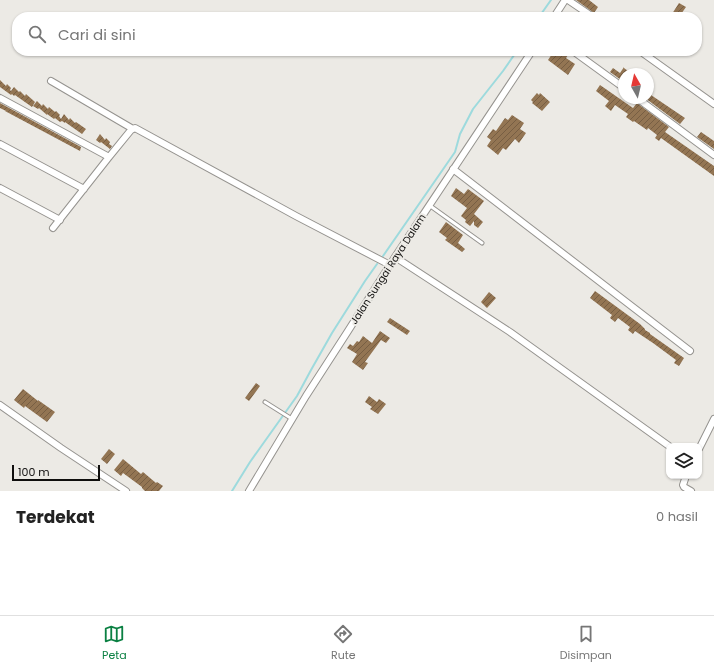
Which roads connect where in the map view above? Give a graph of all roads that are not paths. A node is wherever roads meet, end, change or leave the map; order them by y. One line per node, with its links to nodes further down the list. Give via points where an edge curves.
1 (564, 0): 3 (street)
2 (568, 0): 4 (street)
3 (557, 12)
4 (586, 12)
5 (529, 56): 17 (street, Jalan Sungai Raya Dalam)
6 (580, 56): 9 (street)
7 (647, 56): 12 (street)
8 (51, 81): 13 (street)
9 (618, 84)
10 (0, 98): 16 (street)
11 (645, 104): 15 (street)
12 (714, 104)
13 (133, 129): 16 (street); 25 (street, via 140,130)
14 (0, 144): 19 (street)
15 (714, 154)
16 (109, 157): 19 (street)
17 (453, 169): 20 (street, Jalan Sungai Raya Dalam); 26 (street)
18 (0, 188): 21 (street)
19 (84, 189): 21 (street)
20 (429, 205): 23 (lane); 24 (street, Jalan Sungai Raya Dalam)
21 (60, 220): 22 (street)
22 (53, 228)
23 (482, 243)
24 (395, 257): 25 (street, Jalan Sungai Raya Dalam); 32 (street, via 510,332)
25 (390, 265): 29 (street, Jalan Sungai Raya Dalam)
26 (690, 351)
27 (265, 402): 29 (lane)
28 (0, 405): 35 (street)
29 (290, 417): 36 (street, Jalan Sungai Raya Dalam)
30 (714, 419): 31 (street)
31 (702, 443)
32 (666, 444)
33 (684, 479): 34 (street)
34 (682, 483): 37 (street); 38 (street)
35 (126, 491)
36 (249, 491)
37 (679, 491)
38 (691, 491)

